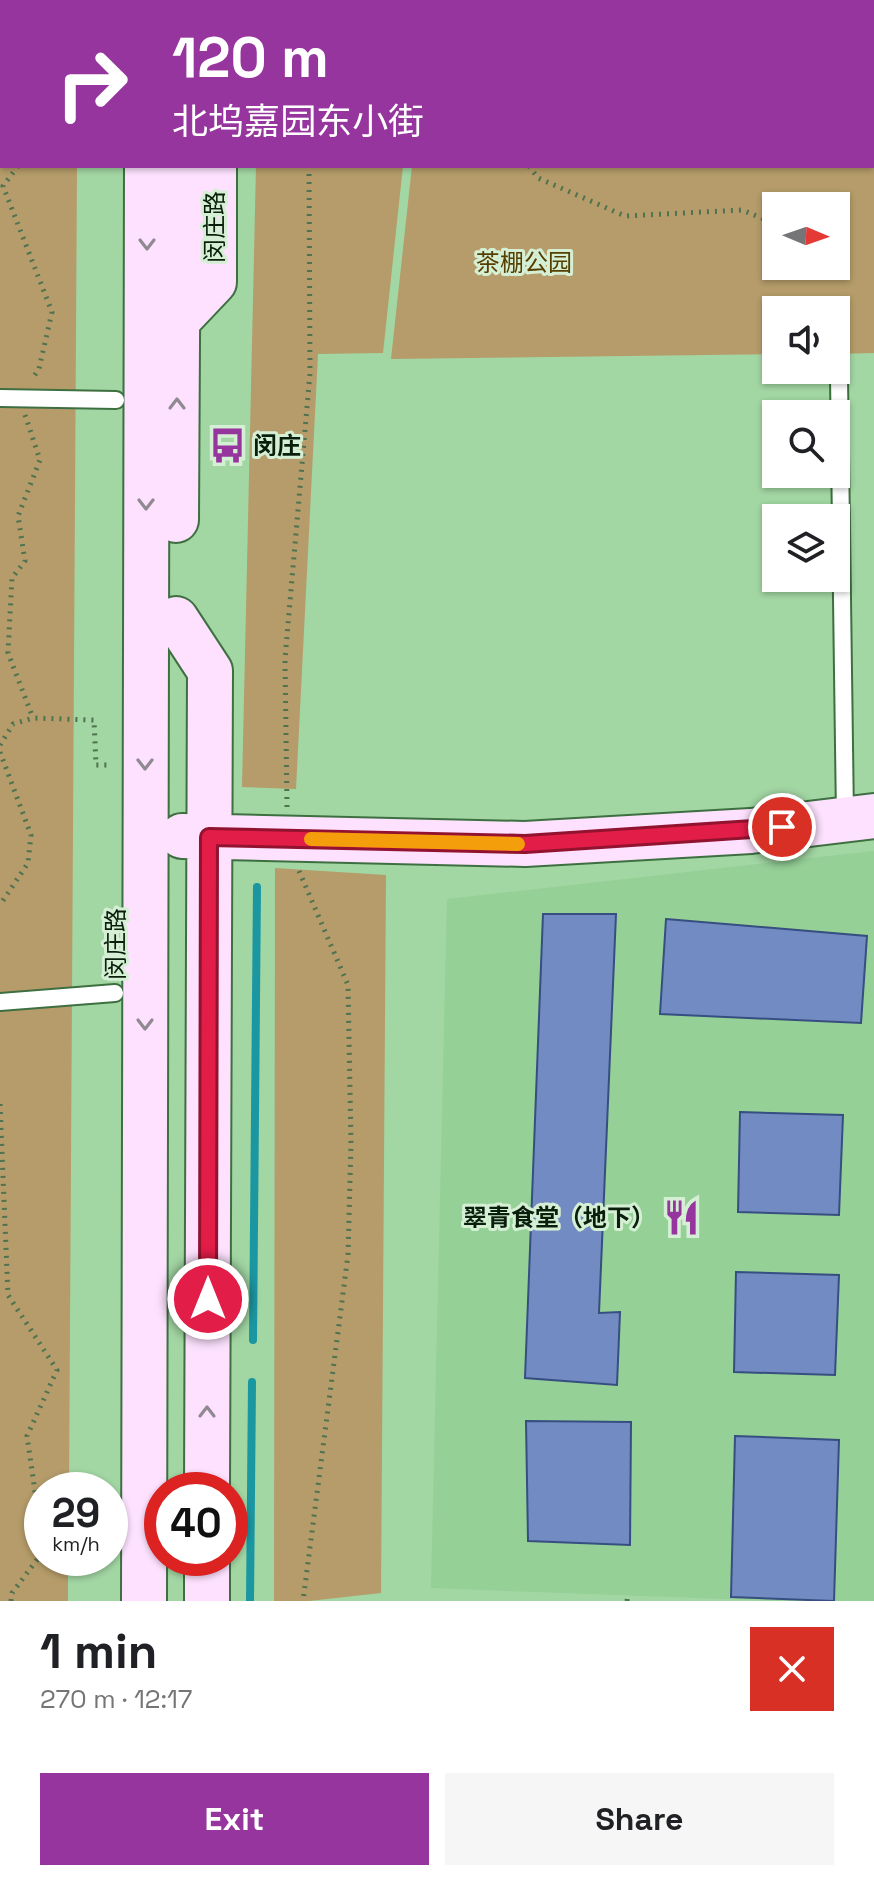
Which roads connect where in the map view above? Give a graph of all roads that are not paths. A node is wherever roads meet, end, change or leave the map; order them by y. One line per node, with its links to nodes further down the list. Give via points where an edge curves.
1 (147, 168): 4 (street, 闵庄路, one-way to 4)
2 (178, 168): 4 (street, 闵庄路)
3 (214, 168): 4 (street, 闵庄路, via 214,282)
4 (162, 308): 7 (street, 闵庄路, via 116,339); 9 (street, 闵庄路, one-way to 4); 17 (street, 闵庄路, one-way to 17)
5 (839, 384): 8 (lane)
6 (0, 398): 7 (lane)
7 (116, 400): 10 (street, 闵庄路)
8 (866, 818): 9 (street, via 751,831 525,844)
9 (192, 836): 12 (street, 闵庄路); 13 (street, 闵庄路, one-way to 9)
10 (115, 993): 11 (lane); 16 (street, 闵庄路)
11 (0, 1002)
12 (173, 1472)
13 (207, 1472)
14 (171, 1576): 18 (street)
15 (207, 1576): 19 (street)
16 (115, 1601)
17 (144, 1601)
18 (171, 1601)
19 (207, 1601)

